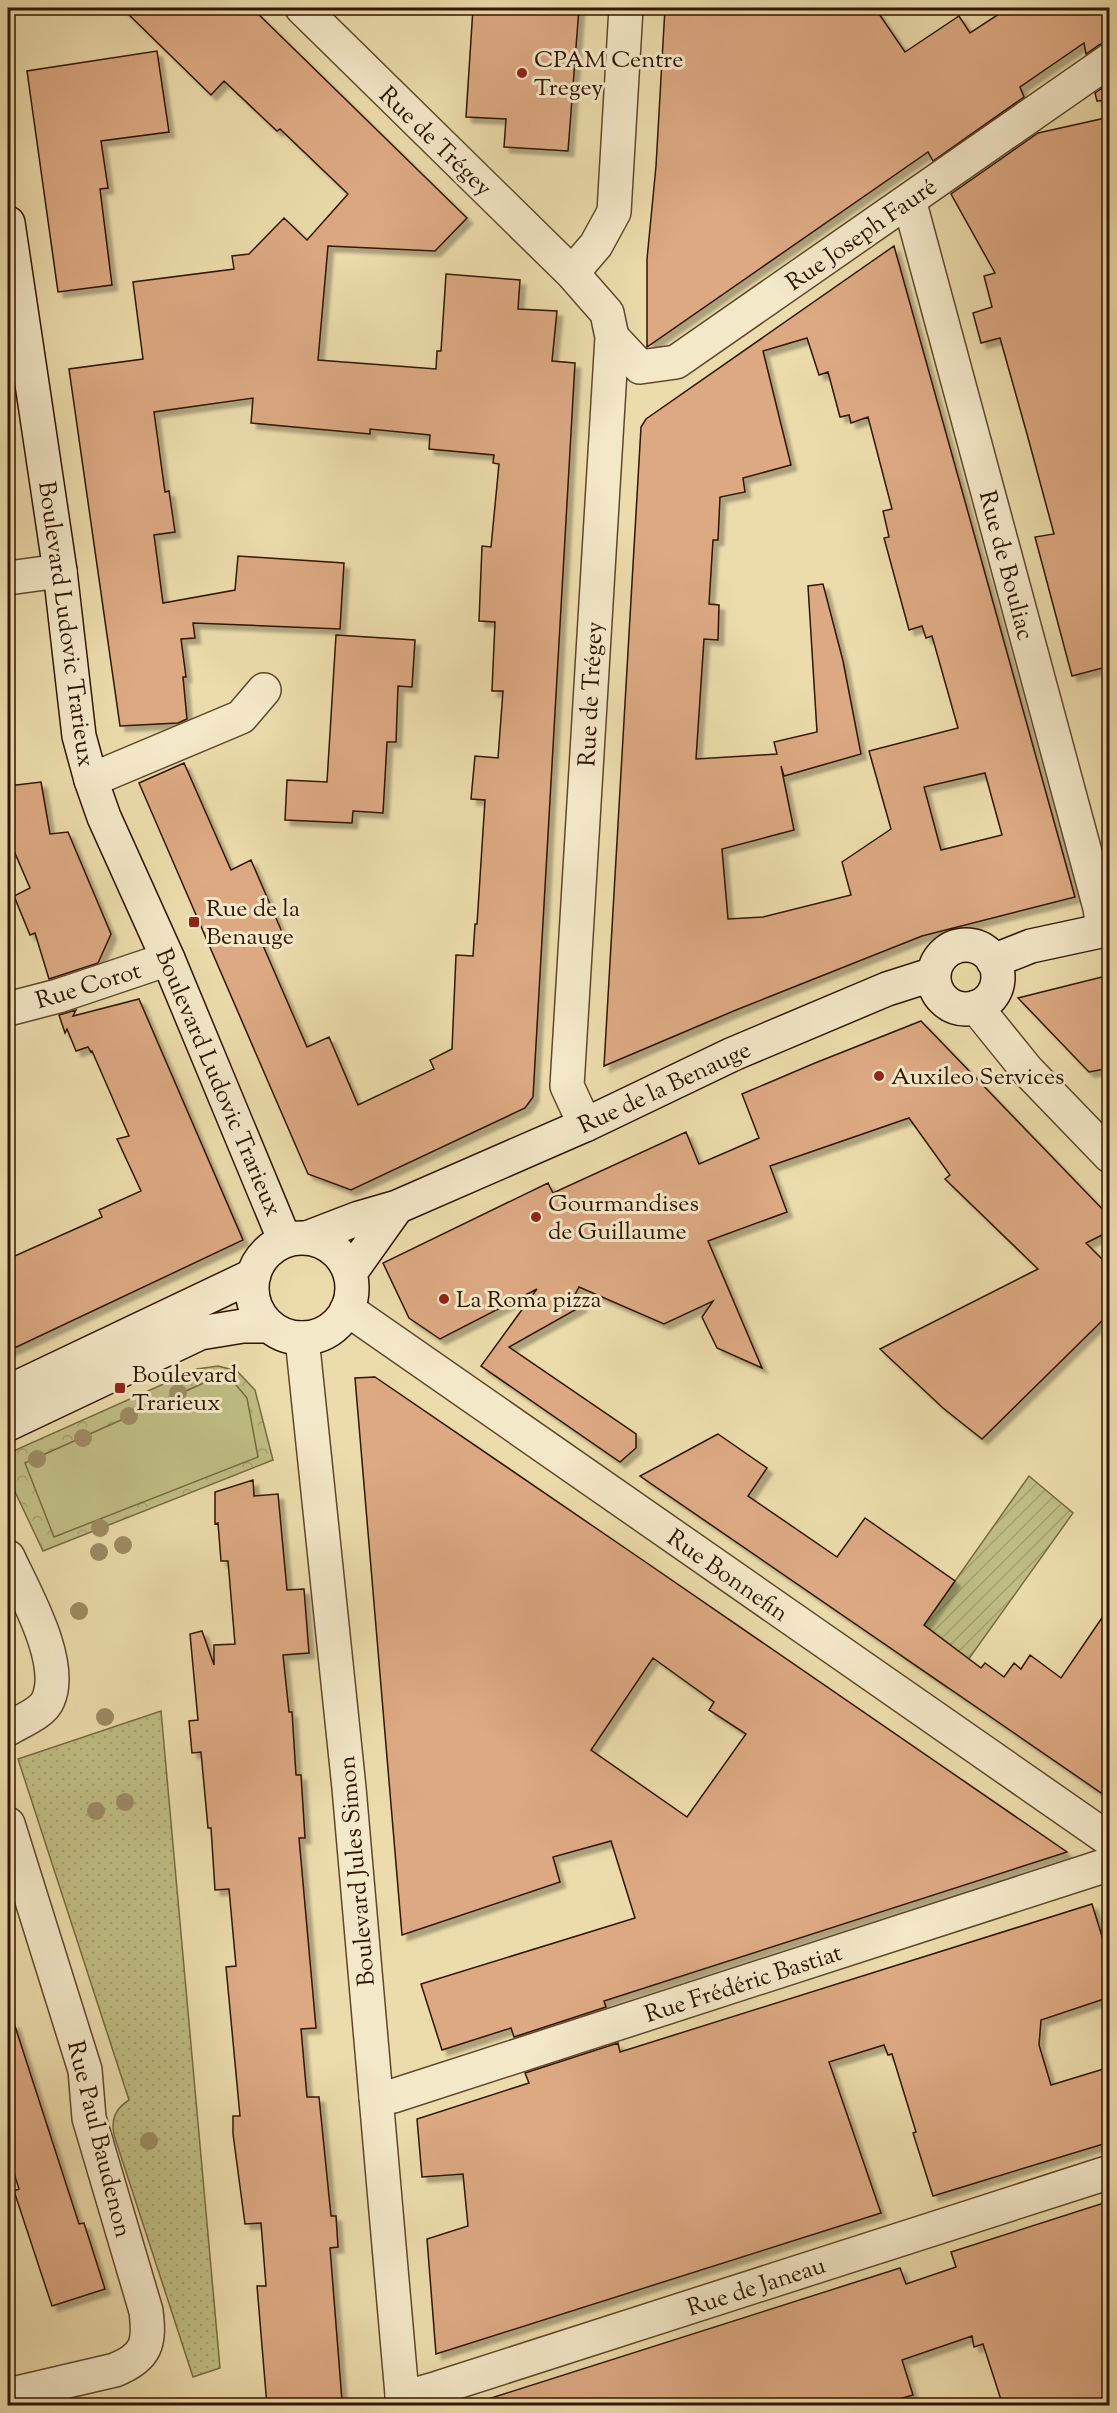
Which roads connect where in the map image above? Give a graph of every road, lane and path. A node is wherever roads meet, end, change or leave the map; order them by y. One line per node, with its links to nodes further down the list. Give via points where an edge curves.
1 (302, 8): 6 (street, Rue de Trégey)
2 (626, 8): 6 (street, via 614,212 596,245)
3 (1110, 60): 4 (street, Rue Joseph Fauré)
4 (909, 200): 7 (street, Rue Joseph Fauré, via 676,362 640,367); 12 (street, Rue de Bouliac)
5 (8, 223): 8 (street, Boulevard Ludovic Trarieux)
6 (572, 273): 7 (street, Rue de Trégey, via 607,313)
7 (612, 337): 18 (street, Rue de Trégey, via 567,1086)
8 (60, 571): 9 (street); 11 (street, Boulevard Ludovic Trarieux, via 80,736)
9 (8, 578)
10 (264, 690): 11 (street, via 241,717)
11 (91, 780): 13 (street, Boulevard Ludovic Trarieux)
12 (1106, 929): 14 (street, via 1030,946)
13 (168, 959): 17 (street, Rue Corot); 21 (street, Boulevard Ludovic Trarieux)
14 (993, 961): 15 (street, via 972,945 954,947 940,958); 16 (street, via 996,988)
15 (934, 974): 16 (street, via 934,984 946,1002 966,1009); 18 (street, Rue de la Benauge, via 887,989 733,1054)
16 (976, 1007): 19 (street, via 1027,1070)
17 (8, 1009)
18 (585, 1125): 20 (street, Rue de la Benauge)
19 (1110, 1156)
20 (397, 1207): 21 (street, Rue de la Benauge); 22 (street)
21 (296, 1240): 22 (street, via 321,1241 334,1249); 23 (street, via 270,1249)
22 (350, 1273): 24 (street, via 351,1298)
23 (254, 1275): 25 (street, via 254,1302); 27 (street)
24 (347, 1309): 26 (street, via 329,1330); 32 (street, Rue Bonnefin)
25 (268, 1326): 26 (street, via 290,1337); 28 (street, via 200,1333)
26 (302, 1338): 34 (street, Boulevard Jules Simon, via 349,1788)
27 (8, 1392)
28 (8, 1424)
29 (8, 1557): 30 (street, via 49,1655 53,1679 48,1702)
30 (8, 1729)
31 (8, 1824): 36 (street, Rue Paul Baudenon, via 85,2070 89,2118 146,2311 149,2334 144,2350 128,2365)
32 (1110, 1840)
33 (1110, 1864): 34 (street, Rue Frédéric Bastiat, via 402,2093)
34 (376, 2097): 37 (street, Boulevard Jules Simon)
35 (1110, 2172): 37 (street, Rue de Janeau)
36 (8, 2397): 38 (street)
37 (403, 2400)
38 (9, 2406)

